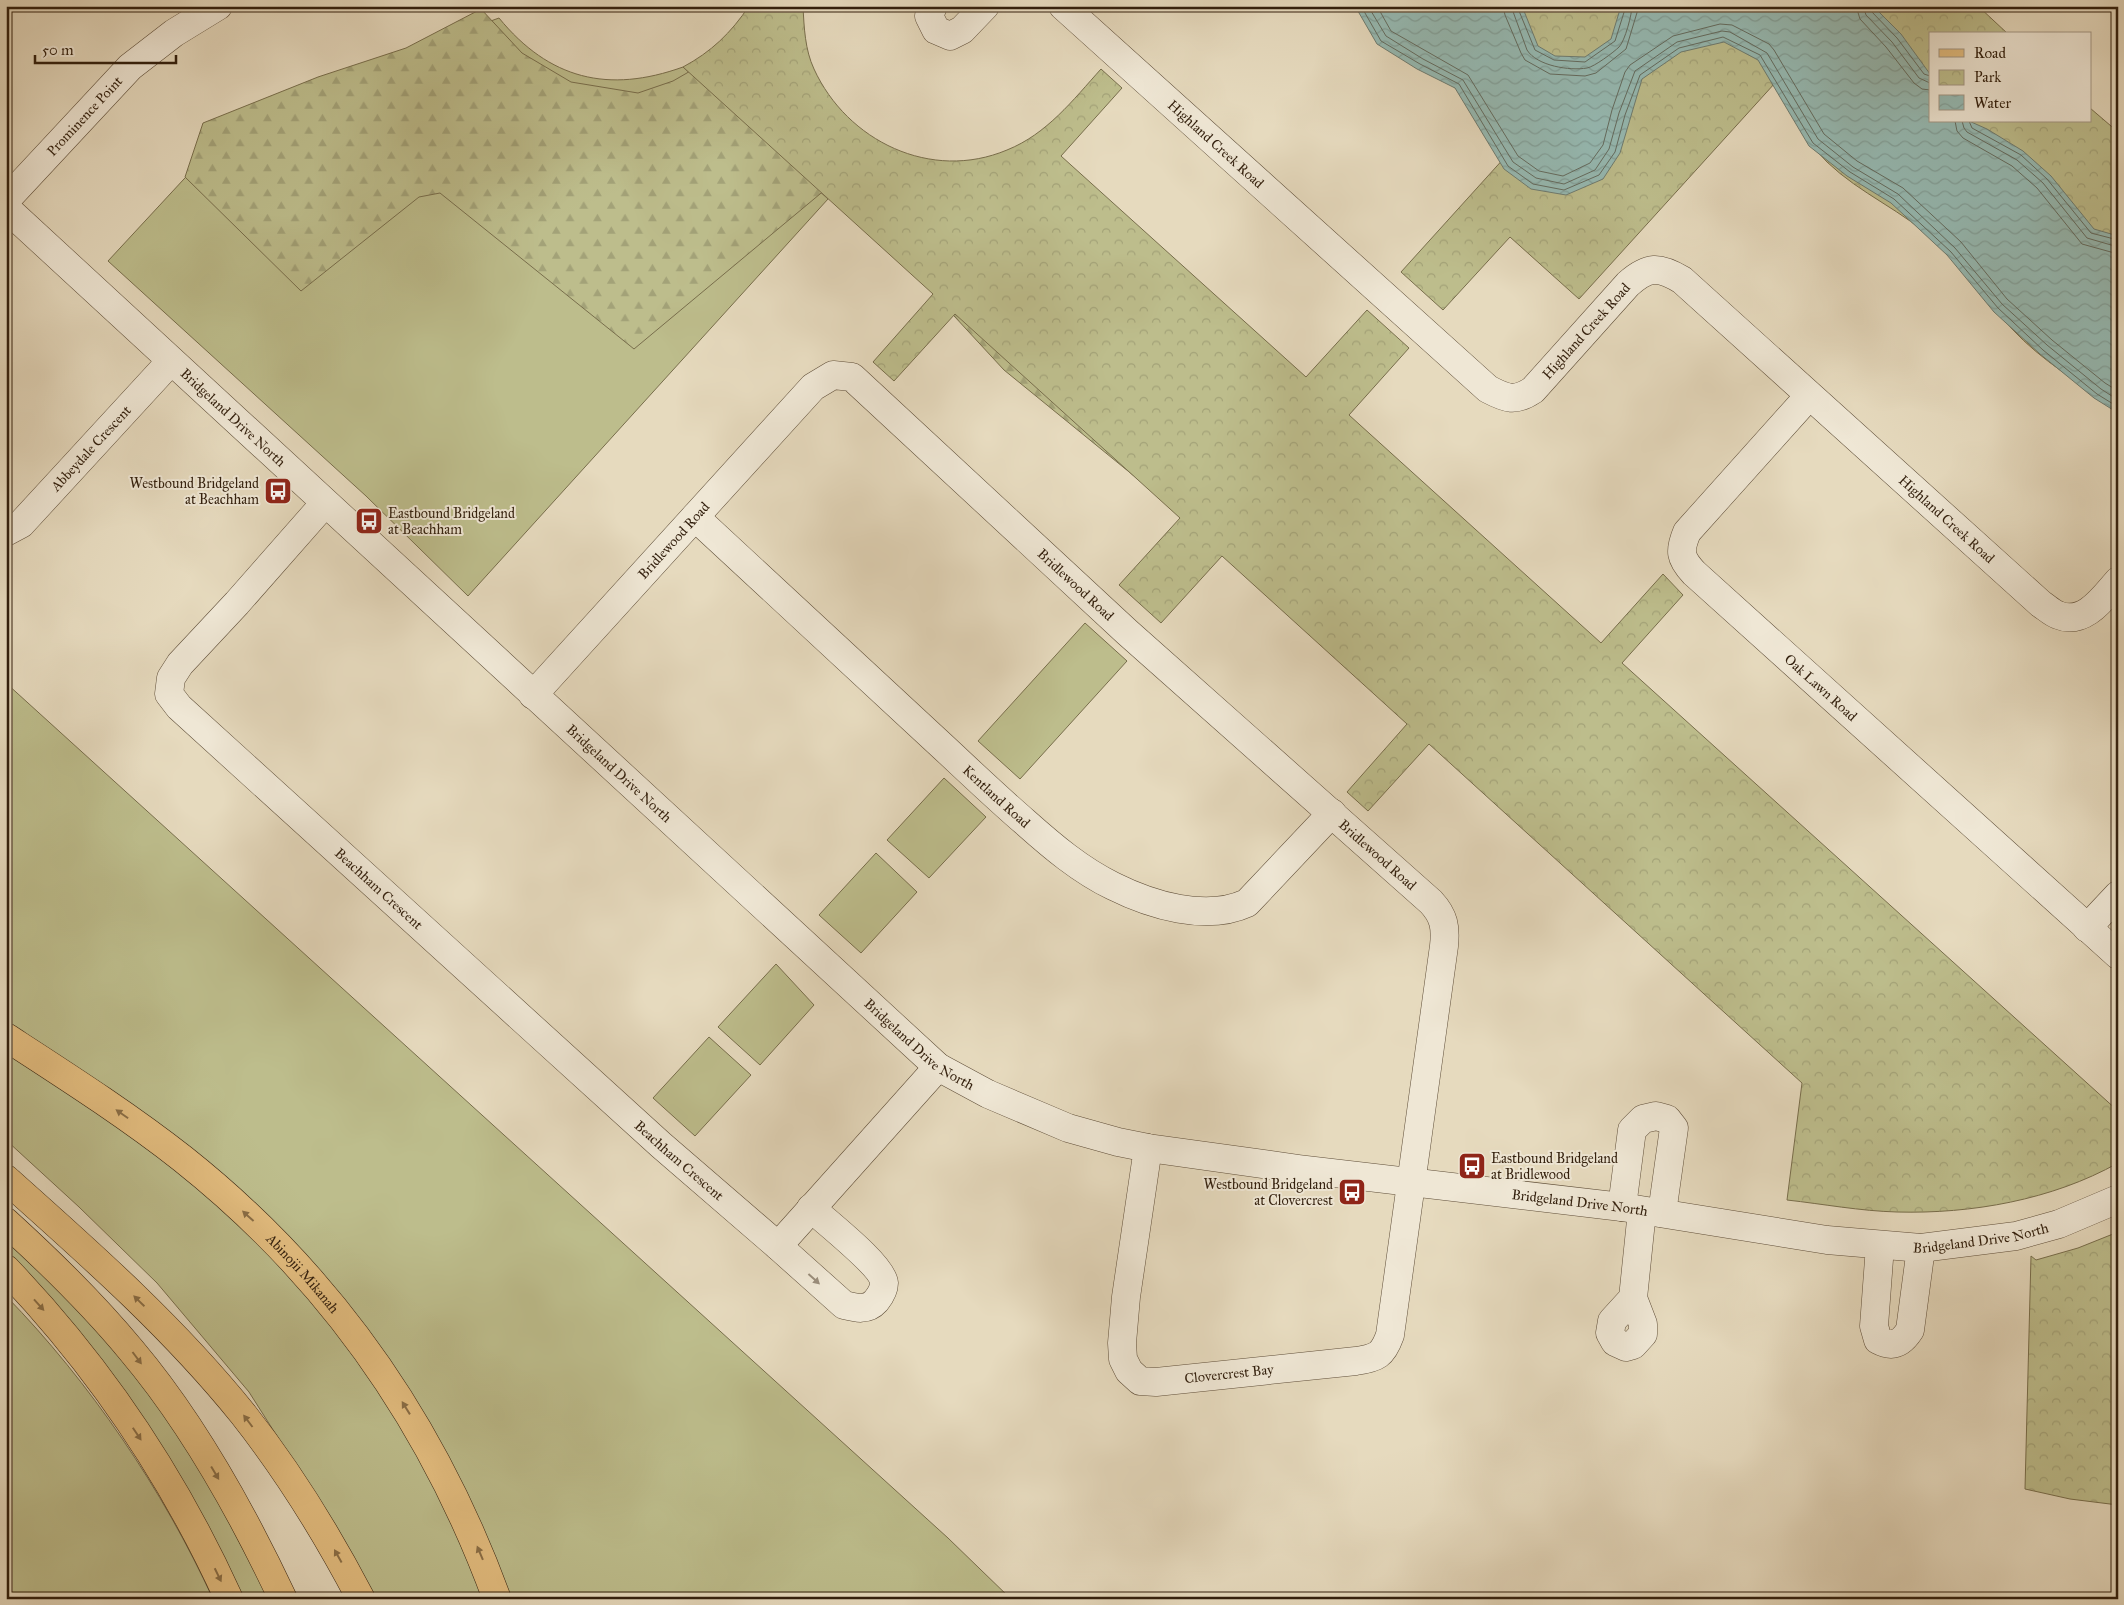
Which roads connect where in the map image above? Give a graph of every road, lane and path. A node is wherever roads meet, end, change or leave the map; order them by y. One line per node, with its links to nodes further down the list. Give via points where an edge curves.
1 (218, 6): 5 (street, Prominence Point, via 174,33 130,67)
2 (933, 6): 3 (street, via 929,16 936,30 950,36 962,30)
3 (984, 6)
4 (1063, 6): 8 (street, Highland Creek Road, via 1488,389 1505,399 1522,397 1533,390 1628,284 1640,273 1655,270 1669,272 1682,280)
5 (6, 200)
6 (6, 208): 7 (street, Bridgeland Drive North)
7 (171, 361): 9 (street, Bridgeland Drive North); 11 (street, Abbeydale Crescent, via 21,524)
8 (1809, 396): 12 (street, Highland Creek Road, via 2058,616 2078,617 2094,608); 16 (street, Oak Lawn Road, via 1687,532 1681,546 1684,562)
9 (325, 503): 13 (street, Bridgeland Drive North); 27 (street, Beachham Crescent, via 180,664 170,678 169,694 179,707 661,1145)
10 (695, 517): 13 (street, Bridlewood Road); 14 (street, Kentland Road, via 986,788 1056,849 1112,886 1168,906 1192,910 1235,909 1247,903); 14 (street, Bridlewood Road, via 813,387 834,375 852,377 1127,632)
11 (6, 532)
12 (2118, 581)
13 (533, 694): 19 (street, Bridgeland Drive North)
14 (1332, 813): 22 (street, Bridlewood Road, via 1431,902 1444,923 1444,946)
15 (2118, 895): 16 (street)
16 (2087, 928): 17 (street, Oak Lawn Road)
17 (2118, 955)
18 (6, 1037): 35 (main road, Abinojii Mikanah, one-way to 18, via 465,1517 419,1429 359,1339 296,1264 260,1226 182,1159)
19 (938, 1067): 20 (street, Bridgeland Drive North, via 988,1094 1068,1128); 24 (street)
20 (1148, 1148): 22 (street, Bridgeland Drive North); 22 (street, Clovercrest Bay, via 1122,1343 1123,1359 1129,1371 1140,1381 1356,1362 1380,1354 1390,1334)
21 (6, 1179): 34 (main road, one-way to 21, via 307,1504 226,1394 159,1320)
22 (1412, 1181): 25 (street, Bridgeland Drive North)
23 (2118, 1199): 29 (street, Bridgeland Drive North, via 2058,1224 2016,1236)
24 (811, 1208): 27 (street); 27 (street, Beachham Crescent, one-way to 24, via 844,1305 857,1309 870,1306 881,1294 884,1283 876,1266)
25 (1642, 1210): 28 (street, Bridgeland Drive North); 31 (street)
26 (6, 1222): 33 (main road, one-way to 33, via 132,1350 170,1402 228,1496)
27 (778, 1246)
28 (1880, 1246): 29 (street, Bridgeland Drive North); 29 (street, via 1874,1326 1878,1340 1887,1345 1904,1340 1910,1330)
29 (1921, 1248)
30 (6, 1269): 32 (main road, one-way to 32, via 44,1310 121,1410 177,1498)
31 (1633, 1298)
32 (229, 1599)
33 (283, 1599)
34 (361, 1599)
35 (497, 1599)

